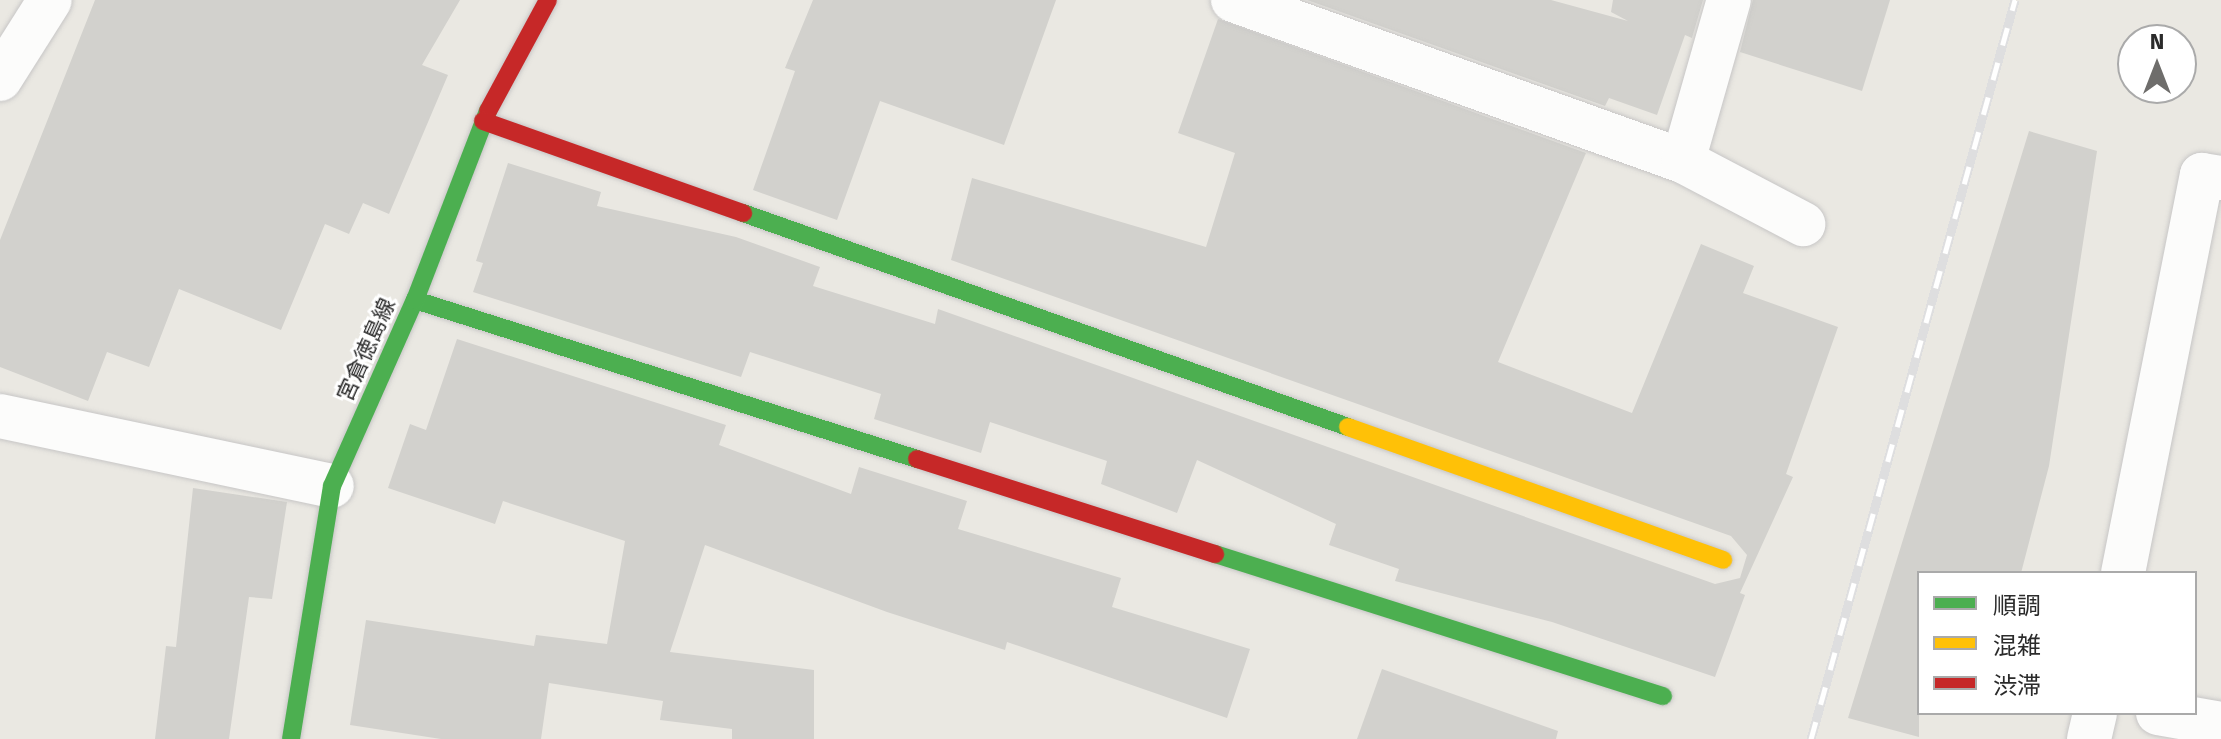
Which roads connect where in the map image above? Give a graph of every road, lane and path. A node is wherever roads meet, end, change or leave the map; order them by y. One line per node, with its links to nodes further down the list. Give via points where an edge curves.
1 (50, 0): 5 (street)
2 (548, 0): 6 (street, 宮倉徳島線)
3 (1233, 0): 7 (street)
4 (1729, 0): 7 (street)
5 (0, 79)
6 (483, 121): 10 (street, 宮倉徳島線); 13 (street)
7 (1683, 161): 9 (street)
8 (2221, 178): 14 (street, via 2202,175)
9 (1803, 224)
10 (415, 300): 12 (street, 宮倉徳島線); 15 (street)
11 (0, 416): 12 (street)
12 (332, 486): 19 (street, 宮倉徳島線)
13 (1723, 560)
14 (2123, 571)
15 (1663, 696)
16 (2095, 715): 20 (street)
17 (2169, 715): 18 (street)
18 (2221, 724)
19 (291, 739)
20 (2089, 739)

